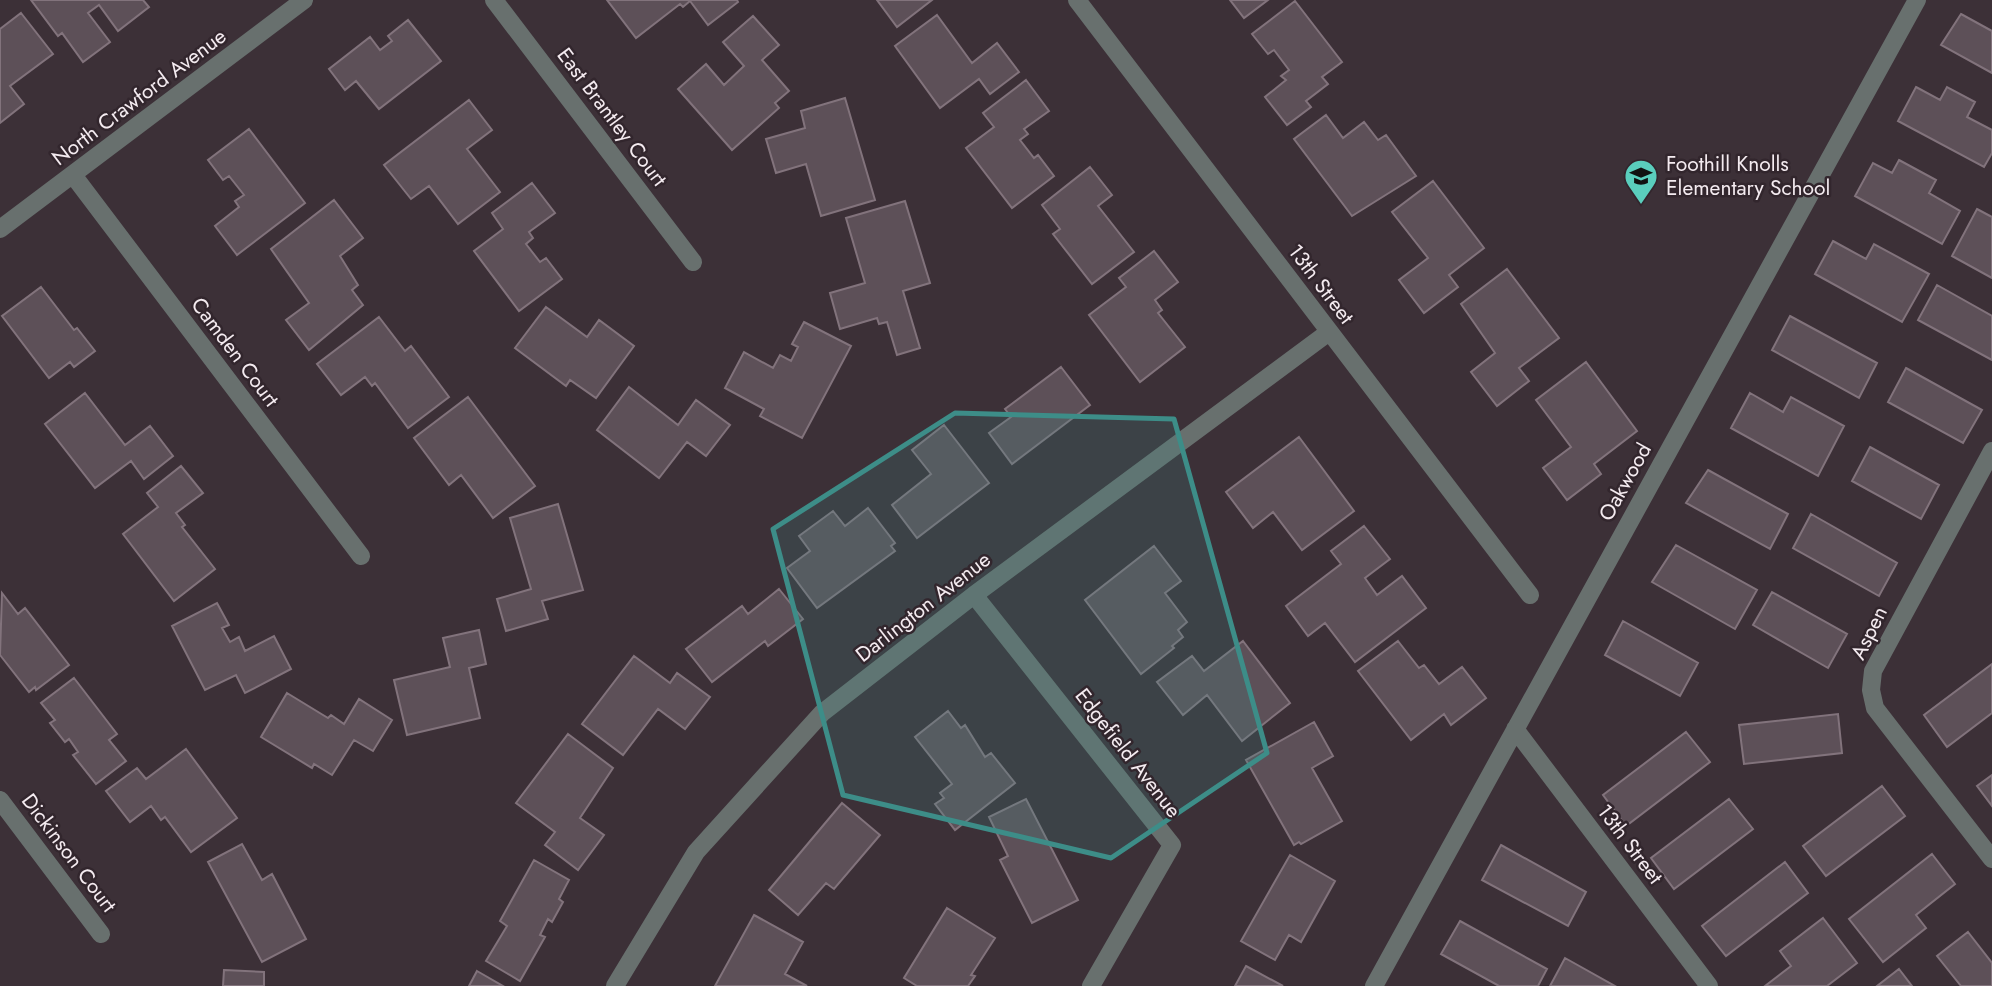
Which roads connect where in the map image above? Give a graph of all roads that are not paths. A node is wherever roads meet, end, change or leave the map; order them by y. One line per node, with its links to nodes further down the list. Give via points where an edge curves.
1 (304, 0): 5 (street, North Crawford Avenue)
2 (494, 0): 7 (street, East Brantley Court)
3 (1077, 0): 8 (street, 13th Street)
4 (1917, 0): 13 (street, Oakwood)
5 (73, 175): 6 (street, North Crawford Avenue); 10 (street, Camden Court)
6 (0, 229)
7 (693, 262)
8 (1329, 332): 11 (street, Darlington Avenue); 12 (street, 13th Street)
9 (1992, 451): 15 (street, Aspen, via 1873,671 1871,690 1875,708)
10 (360, 556)
11 (974, 595): 18 (street, Darlington Avenue, via 813,723 696,852); 19 (street, Edgefield Avenue, via 1172,845)
12 (1530, 595)
13 (1515, 729): 17 (street, 13th Street); 20 (street, Oakwood)
14 (0, 800): 16 (street, Dickinson Court)
15 (1992, 859)
16 (101, 934)
17 (1703, 983)
18 (615, 986)
19 (1091, 986)
20 (1374, 986)

